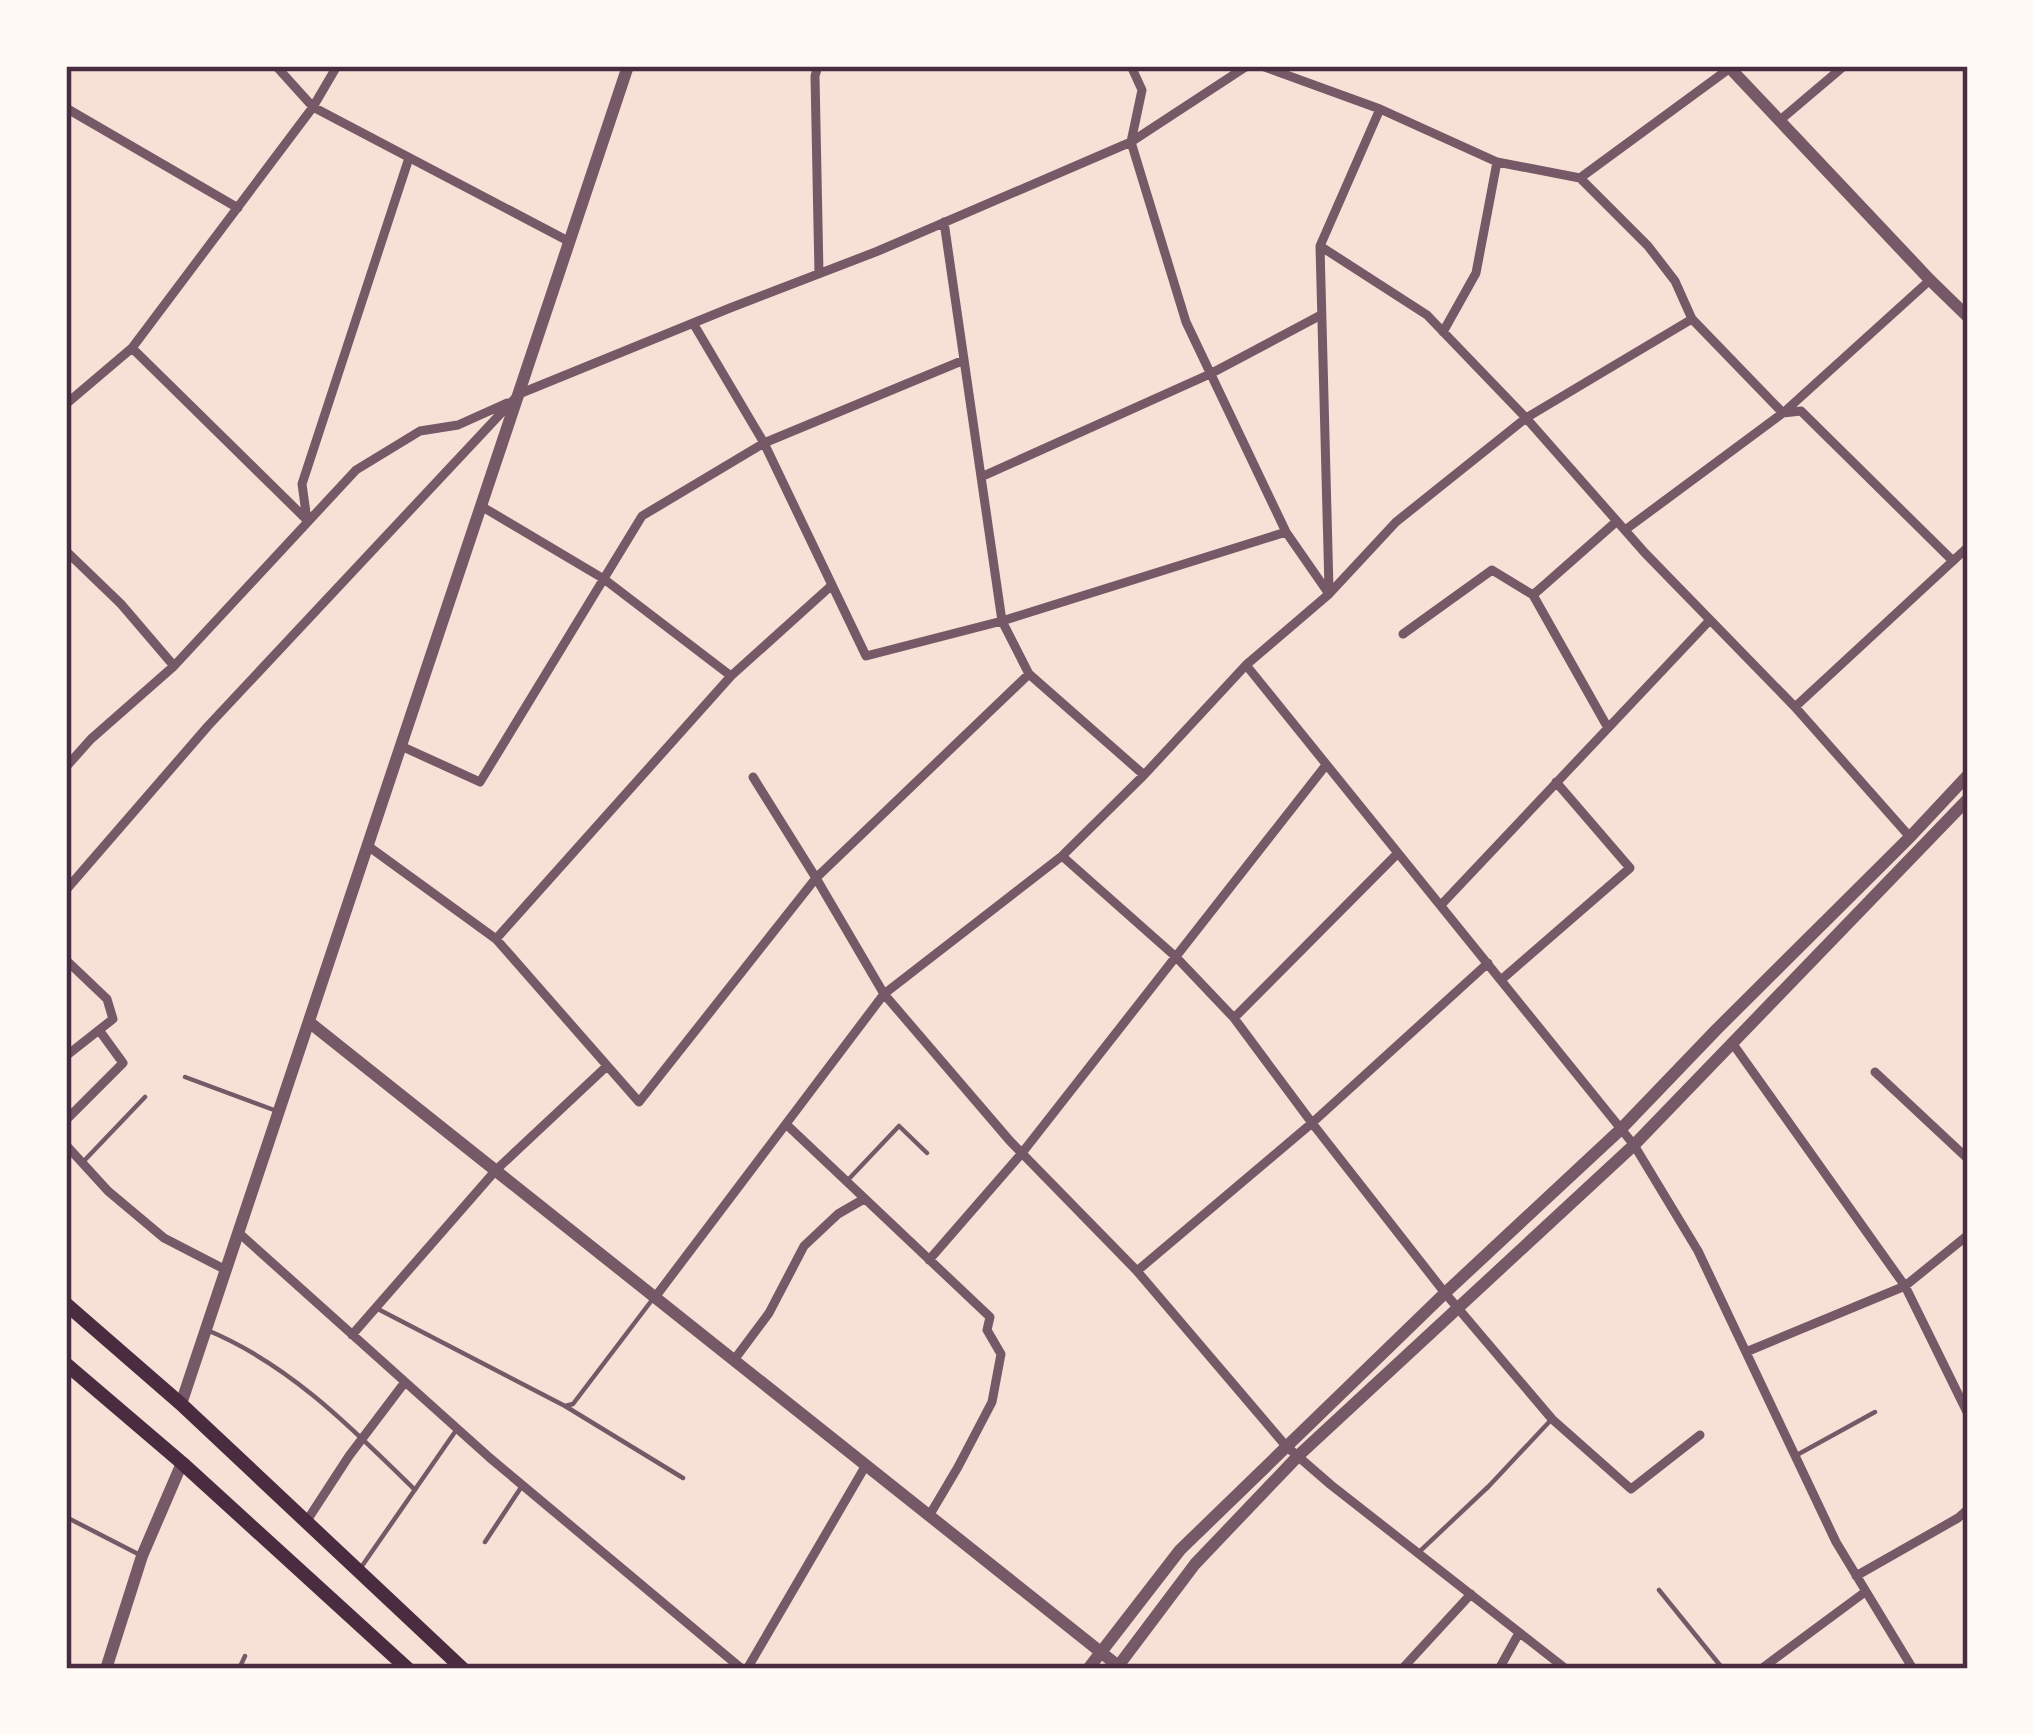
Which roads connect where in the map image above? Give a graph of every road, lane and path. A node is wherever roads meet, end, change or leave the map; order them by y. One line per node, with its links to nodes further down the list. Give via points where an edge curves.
1 (276, 66): 10 (street)
2 (337, 66): 10 (street)
3 (628, 66): 20 (street)
4 (818, 66): 22 (street)
5 (1131, 66): 14 (street, via 1142,90)
6 (1246, 66): 14 (street)
7 (1262, 66): 12 (street)
8 (1844, 66): 13 (street)
9 (1729, 67): 13 (street); 17 (street)
10 (313, 107): 15 (street); 18 (street)
11 (66, 108): 18 (street)
12 (1380, 109): 16 (street); 21 (street)
13 (1778, 121): 23 (street)
14 (1131, 142): 19 (street); 31 (street)
15 (409, 158): 20 (street); 39 (street, via 302,484)
16 (1497, 162): 17 (street); 28 (street, via 1476,273)
17 (1580, 178): 26 (street, via 1648,246)
18 (238, 208): 29 (street)
19 (944, 223): 22 (street); 30 (street)
20 (570, 242): 32 (street)
21 (1320, 246): 24 (street); 28 (street)
22 (819, 274): 27 (street)
23 (1930, 280): 25 (street); 34 (street)
24 (1322, 315): 31 (street); 47 (street)
25 (1968, 317)
26 (1692, 319): 34 (street); 35 (street)
27 (693, 322): 32 (street); 36 (street)
28 (1443, 332): 35 (street)
29 (132, 348): 33 (street); 39 (street)
30 (964, 360): 36 (street); 37 (street)
31 (1210, 374): 37 (street); 41 (street)
32 (516, 397): 38 (street); 39 (street, via 458,425 420,431 356,470); 73 (street)
33 (66, 404)
34 (1783, 413): 40 (street); 44 (street, via 1801,411)
35 (1526, 418): 40 (street); 47 (street, via 1396,522)
36 (764, 443): 45 (street, via 642,516); 46 (street)
37 (981, 477): 50 (street)
38 (481, 506): 45 (street); 58 (street)
39 (307, 520): 53 (street)
40 (1621, 525): 48 (street); 49 (street)
41 (1286, 532): 47 (street); 50 (street)
42 (1968, 547): 44 (street)
43 (66, 551): 53 (street)
44 (1953, 561): 56 (street)
45 (604, 579): 55 (street); 58 (street, via 480,782)
46 (832, 585): 50 (street, via 866,656); 55 (street)
47 (1329, 593): 52 (street)
48 (1533, 595): 51 (street, via 1492,570); 57 (street)
49 (1710, 620): 56 (street); 57 (street)
50 (1002, 621): 54 (street)
51 (1403, 634)
52 (1246, 665): 59 (street); 61 (street)
53 (174, 666): 60 (street)
54 (1029, 674): 61 (street); 72 (street)
55 (730, 676): 75 (street)
56 (1795, 707): 68 (street)
57 (1608, 728): 64 (street)
58 (401, 746): 69 (street)
59 (1326, 765): 70 (street); 76 (street)
60 (66, 767)
61 (1144, 775): 71 (street)
62 (1968, 775): 68 (street)
63 (753, 777): 72 (street)
64 (1556, 782): 74 (street); 79 (street, via 1630,868)
65 (1968, 799): 66 (street)
66 (1957, 811): 67 (street); 84 (street)
67 (1968, 823)
68 (1910, 837): 94 (street)
69 (368, 847): 75 (street); 82 (street)
70 (1398, 853): 74 (street); 81 (street)
71 (1062, 856): 76 (street); 80 (street)
72 (817, 878): 80 (street); 86 (street, via 639,1102)
73 (66, 890)
74 (1441, 905): 78 (street)
75 (496, 939): 86 (street)
76 (1176, 957): 81 (street); 98 (street)
77 (66, 960): 83 (street, via 107,999 113,1019)
78 (1487, 963): 79 (street); 92 (street)
79 (1501, 980): 94 (street)
80 (884, 994): 93 (street); 98 (street)
81 (1234, 1018): 92 (street)
82 (309, 1022): 90 (street); 101 (street)
83 (99, 1030): 85 (street); 91 (street, via 123,1063)
84 (1732, 1044): 96 (street); 109 (street)
85 (66, 1056)
86 (607, 1066): 101 (street)
87 (1875, 1072): 99 (street)
88 (185, 1077): 90 (lane)
89 (145, 1097): 100 (lane)
90 (279, 1112): 104 (street)
91 (66, 1120)
92 (1312, 1123): 108 (street); 110 (street)
93 (787, 1125): 102 (street); 111 (street)
94 (1620, 1130): 96 (street); 110 (street)
95 (66, 1145): 100 (street)
96 (1634, 1145): 114 (street); 117 (street)
97 (926, 1153): 102 (lane, via 899,1126)
98 (1022, 1153): 106 (street); 108 (street)
99 (1968, 1159)
100 (82, 1162): 107 (street, via 164,1238)
101 (496, 1170): 111 (street); 113 (street)
102 (846, 1182): 103 (street)
103 (864, 1199): 106 (street); 118 (street, via 803,1246)
104 (238, 1233): 107 (street); 116 (street)
105 (1968, 1234): 109 (street)
106 (929, 1260): 138 (street, via 990,1317 987,1330 1001,1354 992,1402)
107 (226, 1270): 115 (street)
108 (1137, 1271): 129 (street)
109 (1905, 1286): 117 (street); 124 (street)
110 (1445, 1293): 114 (street); 129 (street)
111 (656, 1296): 118 (street); 122 (lane)
112 (66, 1304): 121 (main road)
113 (376, 1308): 116 (street); 122 (lane)
114 (1459, 1308): 125 (street); 130 (street)
115 (206, 1330): 121 (street); 128 (lane, via 302,1386)
116 (352, 1335): 120 (street)
117 (1746, 1352): 131 (street)
118 (734, 1360): 133 (street)
119 (66, 1364): 132 (main road)
120 (405, 1382): 126 (street); 128 (street)
121 (181, 1404): 140 (main road)
122 (565, 1406): 134 (lane)
123 (1875, 1412): 131 (lane)
124 (1968, 1414)
125 (1552, 1419): 127 (street, via 1631,1489); 142 (lane)
126 (457, 1429): 135 (street); 136 (lane)
127 (1700, 1435)
128 (362, 1438): 136 (lane); 140 (street)
129 (1286, 1446): 130 (street); 150 (street, via 1180,1550)
130 (1299, 1455): 142 (street); 152 (street, via 1196,1564)
131 (1795, 1456): 145 (street)
132 (182, 1463): 143 (street); 155 (main road)
133 (866, 1465): 138 (street); 157 (street)
134 (683, 1478)
135 (523, 1485): 141 (lane); 157 (street)
136 (415, 1490): 144 (lane)
137 (1968, 1509): 145 (street)
138 (929, 1516): 150 (street)
139 (66, 1517): 143 (lane)
140 (306, 1522): 144 (main road)
141 (485, 1542)
142 (1418, 1553): 148 (street)
143 (142, 1556): 153 (street)
144 (358, 1571): 156 (main road)
145 (1856, 1576): 147 (street)
146 (1659, 1590): 162 (lane)
147 (1865, 1592): 163 (street); 164 (street)
148 (1471, 1594): 149 (street); 159 (street)
149 (1519, 1633): 160 (street); 161 (street)
150 (1101, 1652): 152 (street); 158 (street)
151 (245, 1656): 154 (lane)
152 (1119, 1668)
153 (106, 1669)
154 (239, 1669)
155 (408, 1669)
156 (463, 1669)
157 (745, 1669)
158 (1088, 1669)
159 (1402, 1669)
160 (1499, 1669)
161 (1566, 1669)
162 (1723, 1669)
163 (1761, 1669)
164 (1912, 1669)

